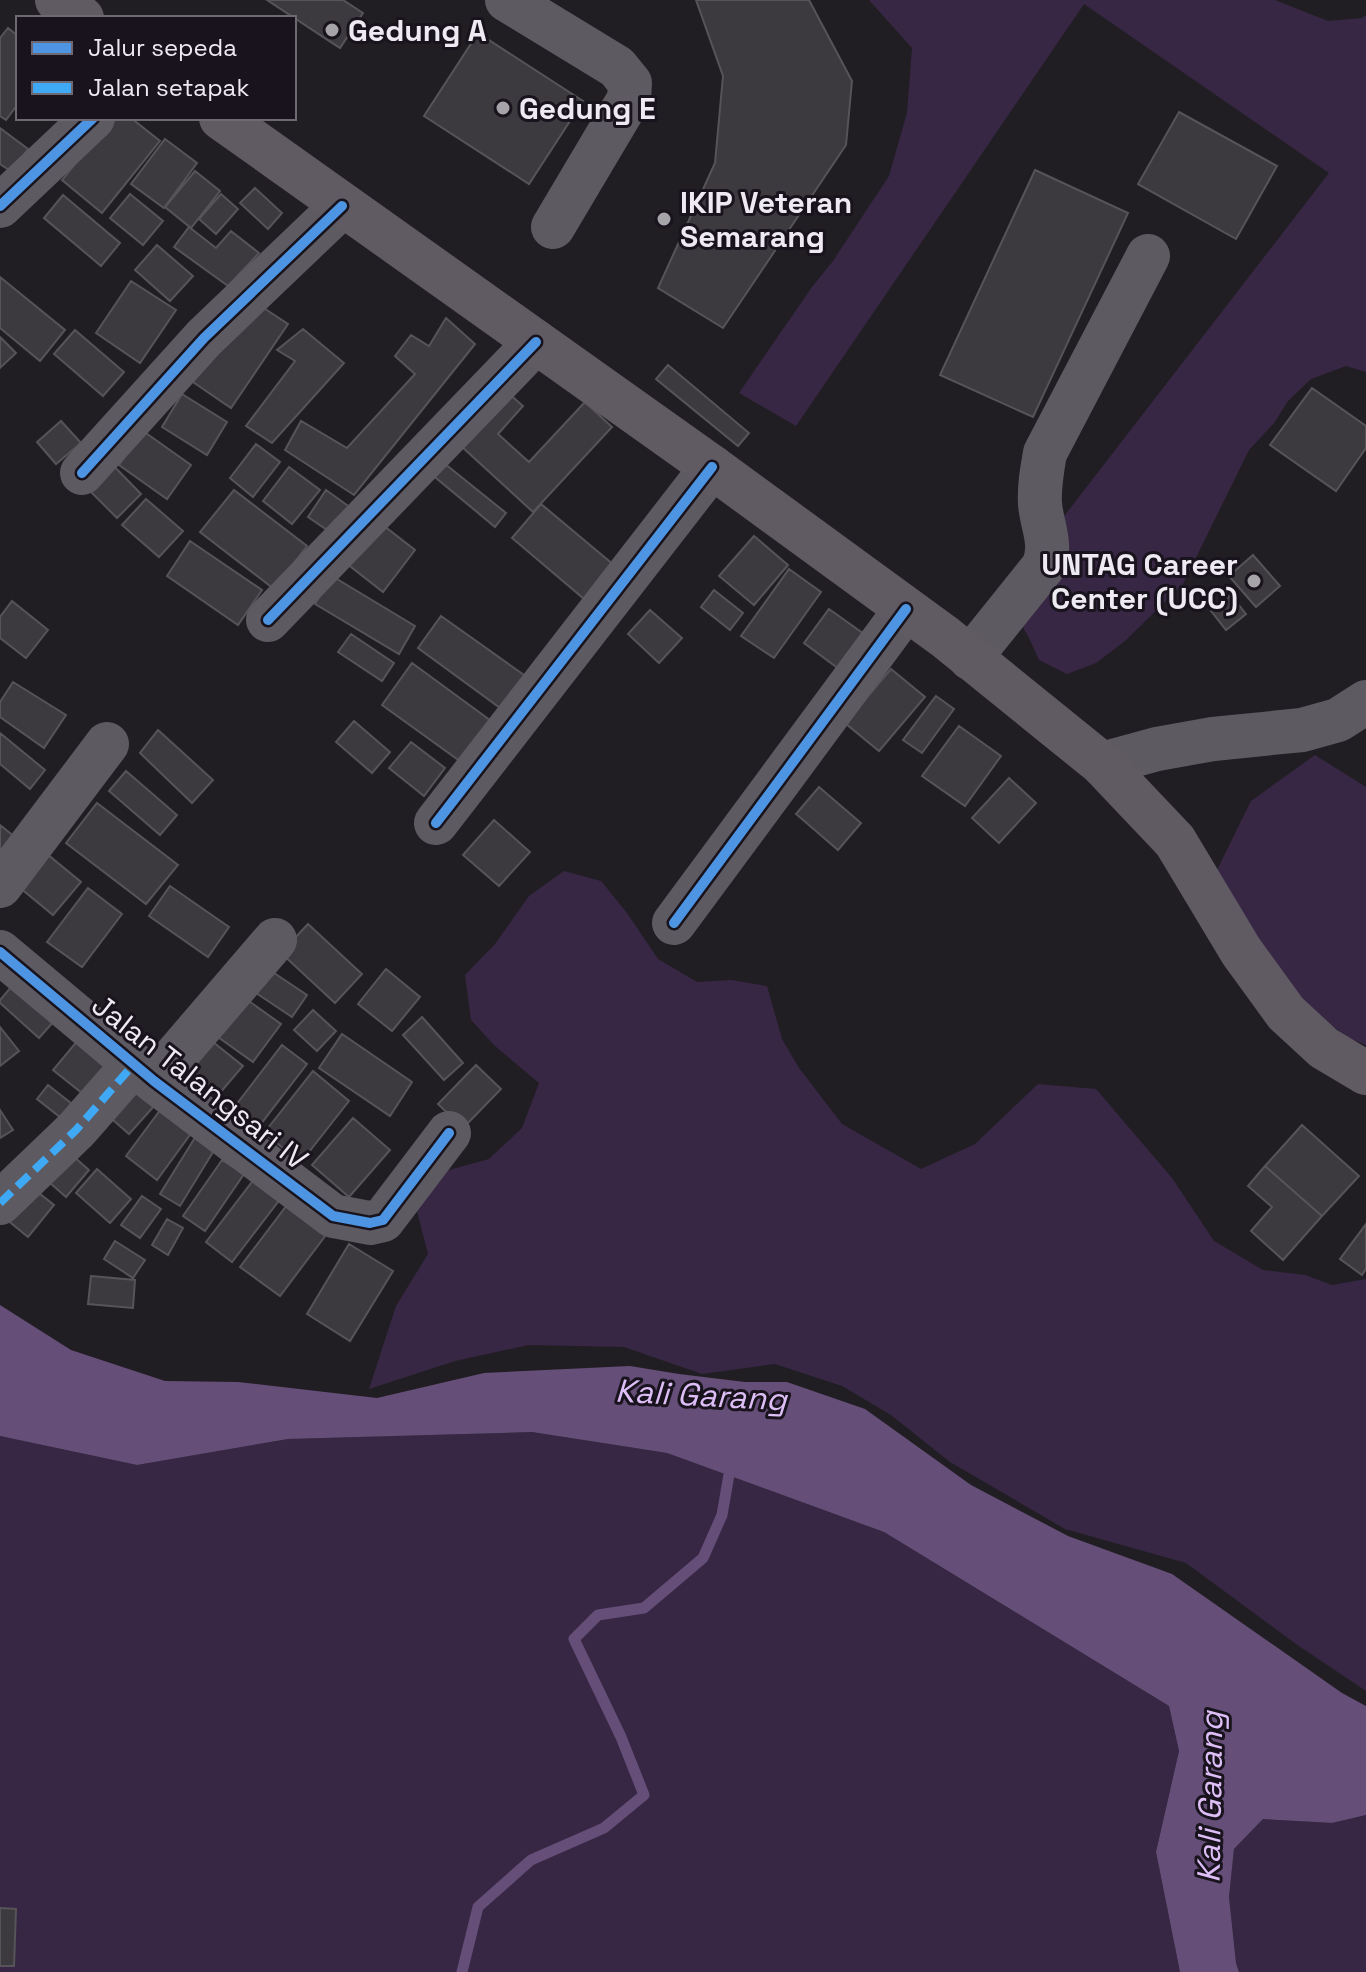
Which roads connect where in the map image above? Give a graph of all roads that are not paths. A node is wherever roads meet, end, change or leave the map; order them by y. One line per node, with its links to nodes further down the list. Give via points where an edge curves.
1 (507, 0): 6 (street, via 617,67 630,83 629,99)
2 (91, 120): 4 (street)
3 (224, 120): 5 (main road)
4 (0, 206)
5 (342, 206): 8 (main road); 10 (street, via 204,338)
6 (553, 227)
7 (1148, 256): 13 (street, via 1045,453 1040,505 1048,556)
8 (536, 342): 9 (main road); 12 (street)
9 (712, 467): 11 (main road); 17 (street)
10 (82, 473)
11 (906, 609): 13 (main road); 19 (street)
12 (268, 620)
13 (970, 658): 16 (main road)
14 (1366, 702): 16 (street, via 1338,720 1302,730 1213,739)
15 (107, 744): 18 (street)
16 (1102, 764): 23 (main road, via 1175,841 1241,951 1286,1013 1324,1048)
17 (436, 823)
18 (0, 886)
19 (674, 923)
20 (275, 940): 22 (street)
21 (0, 952): 22 (street, Jalan Talangsari IV)
22 (144, 1072): 24 (street, Jalan Talangsari IV, via 333,1216 370,1223 383,1220); 25 (street)
23 (1366, 1073)
24 (449, 1133)
25 (0, 1203)

